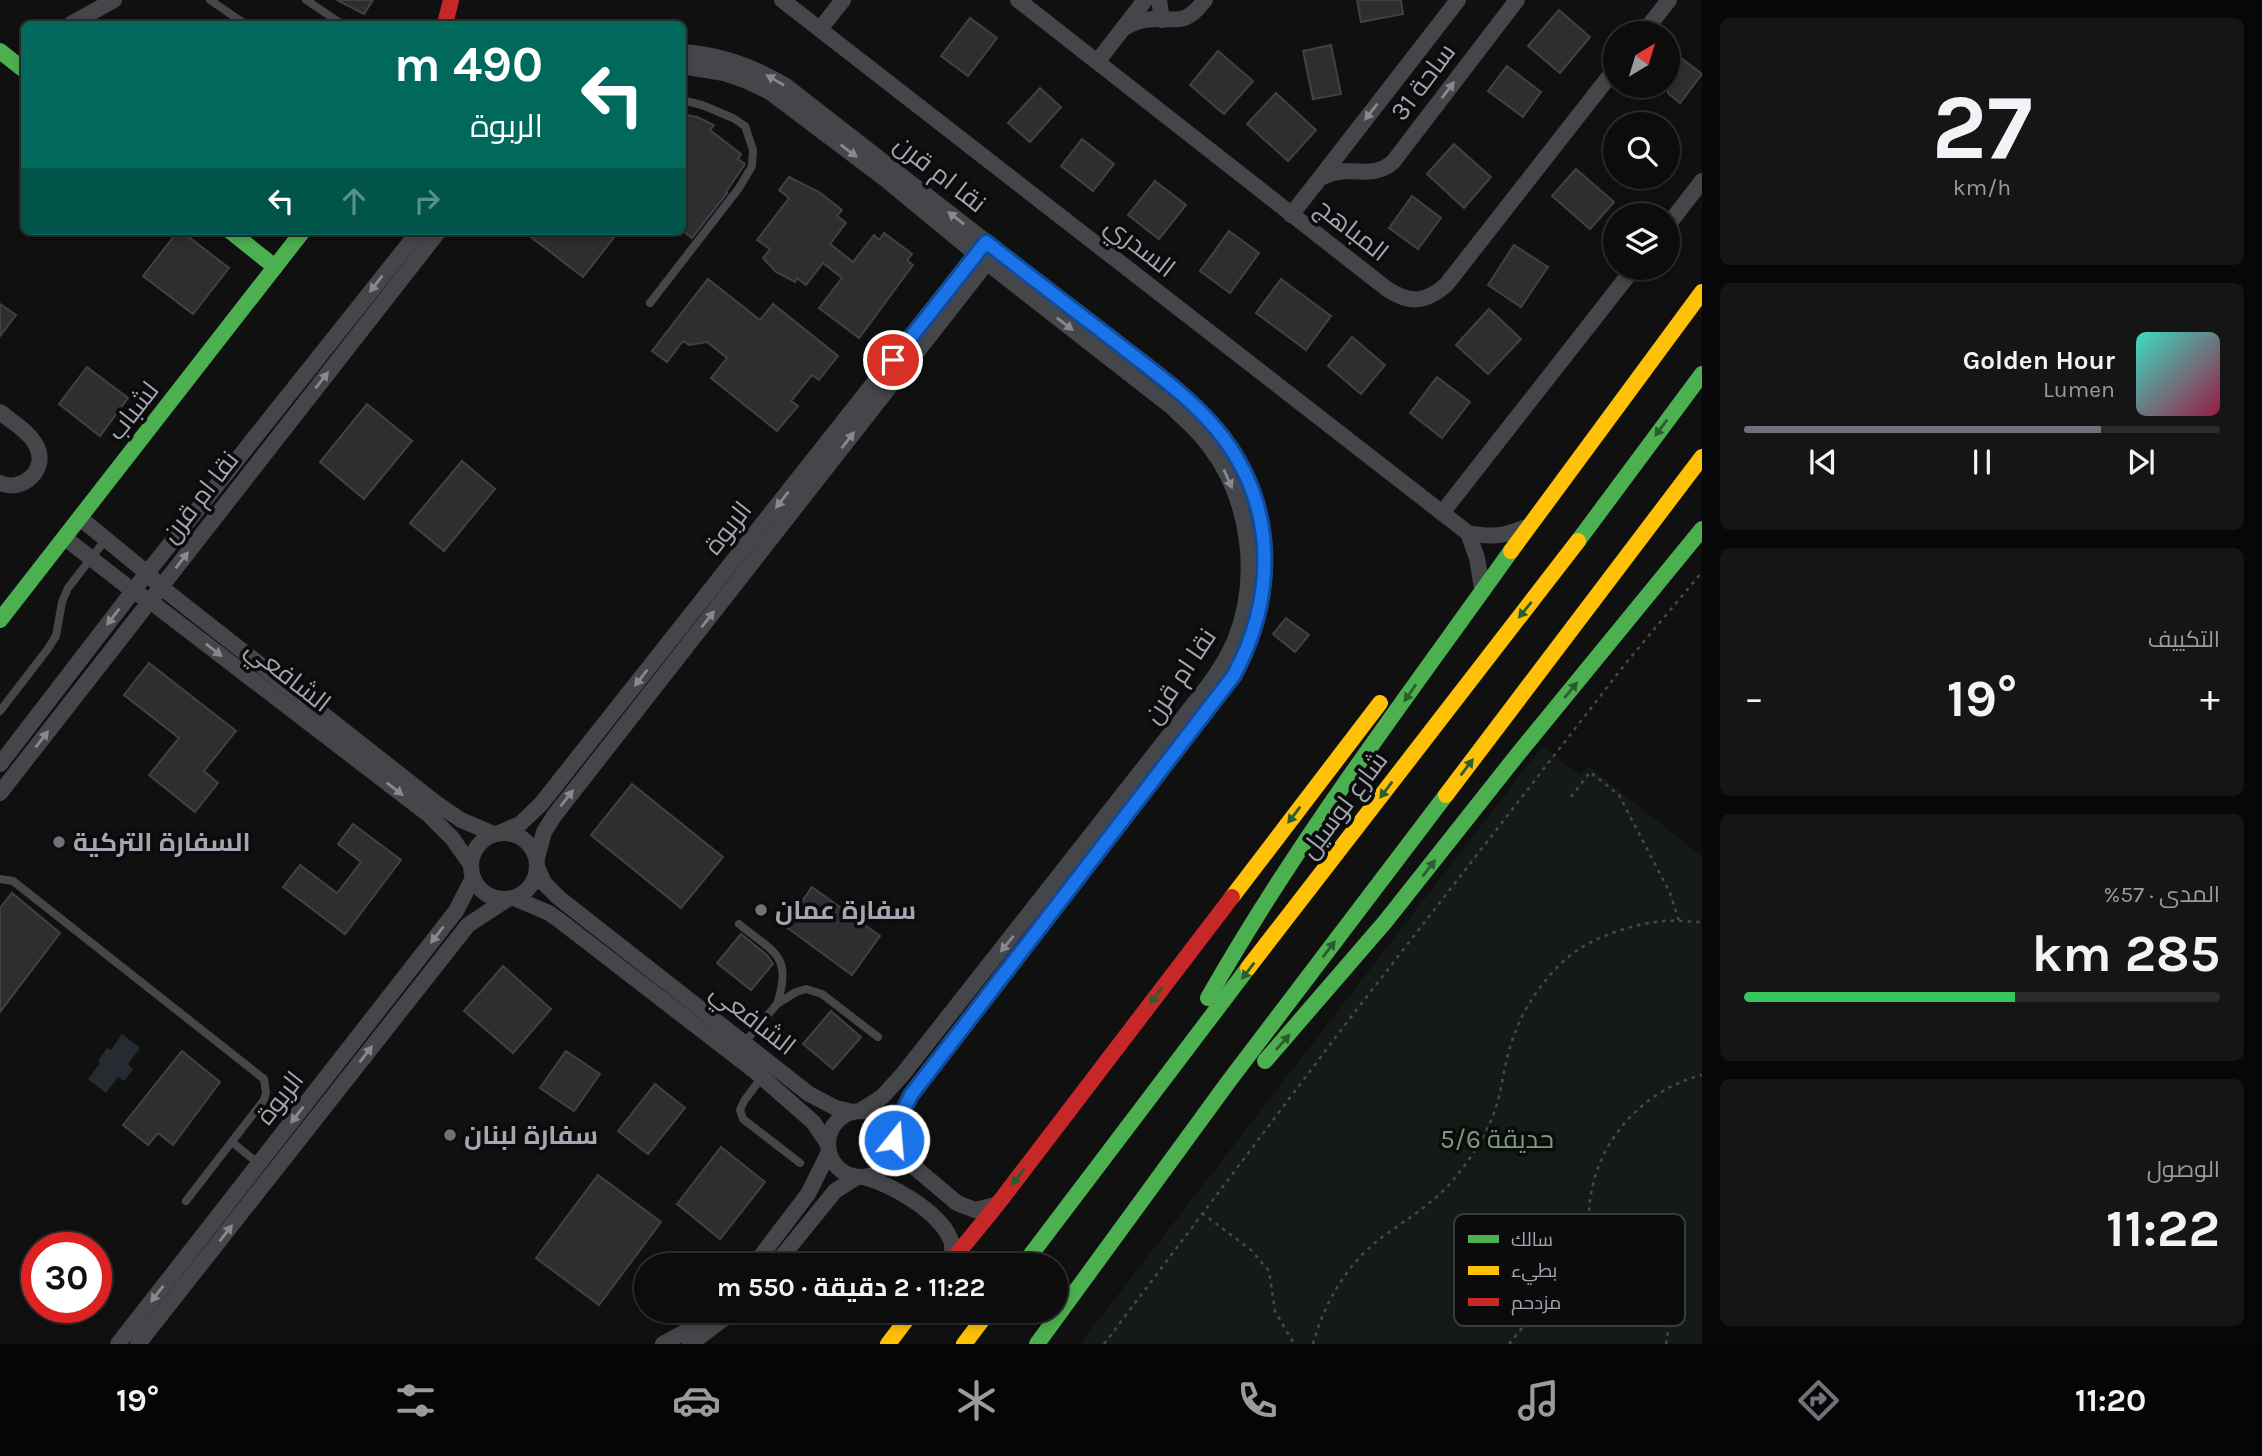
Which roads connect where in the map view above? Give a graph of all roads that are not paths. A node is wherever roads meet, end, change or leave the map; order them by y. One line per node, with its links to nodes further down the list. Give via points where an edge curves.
1 (114, 0): 15 (street)
2 (210, 0): 16 (lane)
3 (306, 0): 17 (lane)
4 (450, 0): 18 (main road)
5 (782, 0): 20 (street, السدري)
6 (844, 0): 20 (street)
7 (1018, 0): 24 (street, المباهج)
8 (1145, 0): 21 (street)
9 (1159, 0): 14 (street)
10 (1205, 0): 14 (street, via 1191,16)
11 (1458, 0): 29 (street, ساحة 31, one-way to 29)
12 (1517, 0): 30 (street, ساحة 31, one-way to 12, via 1382,170 1393,162)
13 (1669, 0): 19 (street)
14 (1163, 20): 21 (street, via 1147,20)
15 (76, 21)
16 (241, 21)
17 (338, 21)
18 (446, 21)
19 (1652, 21)
20 (820, 29): 48 (street, السدري)
21 (1123, 29): 24 (street)
22 (0, 51): 26 (main road)
23 (686, 53): 39 (street, نقا ام قرن, one-way to 23, via 786,86 737,62)
24 (1097, 62): 34 (street, المباهج)
25 (686, 67): 39 (street, نقا ام قرن, one-way to 39, via 724,73 770,92)
26 (21, 68)
27 (1603, 84): 34 (street, المباهج, via 1453,276 1430,297 1398,296)
28 (686, 101): 43 (lane, via 745,126 753,150 752,166)
29 (1348, 142): 30 (street); 31 (street, ساحة 31)
30 (1356, 172): 31 (street, ساحة 31)
31 (1320, 178): 34 (street, ساحة 31)
32 (1702, 181): 33 (street)
33 (1680, 209)
34 (1291, 215)
35 (235, 235): 40 (main road)
36 (300, 235): 40 (main road, لشباب)
37 (416, 235): 56 (street, نقا ام قرن, one-way to 56)
38 (436, 235): 57 (street, نقا ام قرن, one-way to 38)
39 (987, 252): 68 (street, الربوة, one-way to 68, via 541,804 520,824); 69 (street, الربوة, one-way to 39, via 544,832 554,816); 80 (street, نقا ام قرن, one-way to 80, via 1173,408 1210,447 1243,519 1248,551 1246,596 1236,638 1208,687 903,1074 883,1097); 81 (street, نقا ام قرن, via 1182,395 1217,430 1249,480 1260,515 1263,591 1252,637 1234,675 911,1095)
40 (275, 267): 49 (main road, لشباب)
41 (1625, 280): 48 (street)
42 (1702, 292): 50 (main road)
43 (650, 303)
44 (1702, 373): 77 (main road, شارع لوسيل, one-way to 77)
45 (0, 412): 47 (street, via 36,444 40,462 25,484)
46 (1702, 457): 79 (main road, one-way to 46)
47 (0, 483)
48 (1442, 513): 52 (street, السدري)
49 (80, 518): 53 (main road, لشباب); 54 (street, الشافعي)
50 (1529, 526): 52 (street, via 1503,536); 59 (main road)
51 (1702, 529): 79 (main road, one-way to 51, via 1255,1071 1288,1037)
52 (1468, 533): 59 (street, via 1482,574)
53 (65, 538): 55 (street, الشافعي); 61 (main road, لشباب)
54 (106, 539): 55 (lane); 56 (street, الشافعي)
55 (91, 558): 58 (street, الشافعي); 65 (lane, via 68,588 56,636)
56 (147, 573): 57 (street, الشافعي); 58 (street, نقا ام قرن)
57 (161, 587): 60 (street, نقا ام قرن); 68 (street, الشافعي, via 436,803 461,820)
58 (133, 591): 60 (street, الشافعي); 66 (street, نقا ام قرن, one-way to 66)
59 (1482, 591): 62 (main road)
60 (150, 601): 67 (street, نقا ام قرن, one-way to 60); 70 (street, الشافعي, one-way to 70, via 429,815 452,838)
61 (0, 620)
62 (1449, 637): 63 (main road, via 1425,648); 77 (main road, one-way to 77, via 1248,928 1209,995)
63 (1405, 672)
64 (1389, 691): 88 (main road, one-way to 88)
65 (0, 711)
66 (0, 764)
67 (0, 793)
68 (496, 834): 69 (street, via 527,841); 70 (street, via 477,846)
69 (537, 864): 72 (street, via 530,887); 76 (street, الشافعي, via 544,883 559,898)
70 (472, 871): 72 (street, via 486,894); 85 (street, الربوة, one-way to 85, via 456,911)
71 (0, 879): 82 (lane, via 9,878 259,1073 266,1086 264,1100)
72 (510, 899): 78 (street, الشافعي, via 559,920); 99 (street, الربوة, one-way to 72, via 468,925)
73 (739, 924): 74 (lane, via 782,963)
74 (777, 1004): 75 (lane, via 796,992 811,990); 76 (lane)
75 (878, 1037)
76 (744, 1043): 80 (street, الشافعي, via 809,1094 836,1108)
77 (1187, 1050): 93 (main road, شارع لوسيل)
78 (762, 1077): 83 (street, الشافعي, via 813,1122); 84 (lane, via 744,1101 743,1119)
79 (1229, 1081): 104 (main road)
80 (857, 1111): 81 (street, via 879,1116); 83 (street, via 838,1120 829,1135)
81 (893, 1136): 86 (street, via 894,1149 887,1165); 88 (street, via 907,1161 957,1203 975,1210)
82 (232, 1142): 85 (lane); 87 (lane)
83 (829, 1148): 86 (street, via 839,1168); 89 (street, via 807,1194)
84 (800, 1163)
85 (259, 1164): 98 (street, الربوة, one-way to 98)
86 (860, 1177): 90 (street, via 835,1191); 91 (street, via 903,1193 942,1224 951,1238)
87 (186, 1201)
88 (997, 1205): 92 (main road)
89 (763, 1253)
90 (785, 1253)
91 (951, 1253)
92 (958, 1253)
93 (1032, 1253)
94 (698, 1323): 100 (street)
95 (718, 1323): 101 (street)
96 (904, 1323): 102 (main road)
97 (980, 1323): 103 (main road)
98 (118, 1344)
99 (138, 1344)
100 (663, 1344)
101 (690, 1344)
102 (888, 1344)
103 (964, 1344)
104 (1037, 1344)

